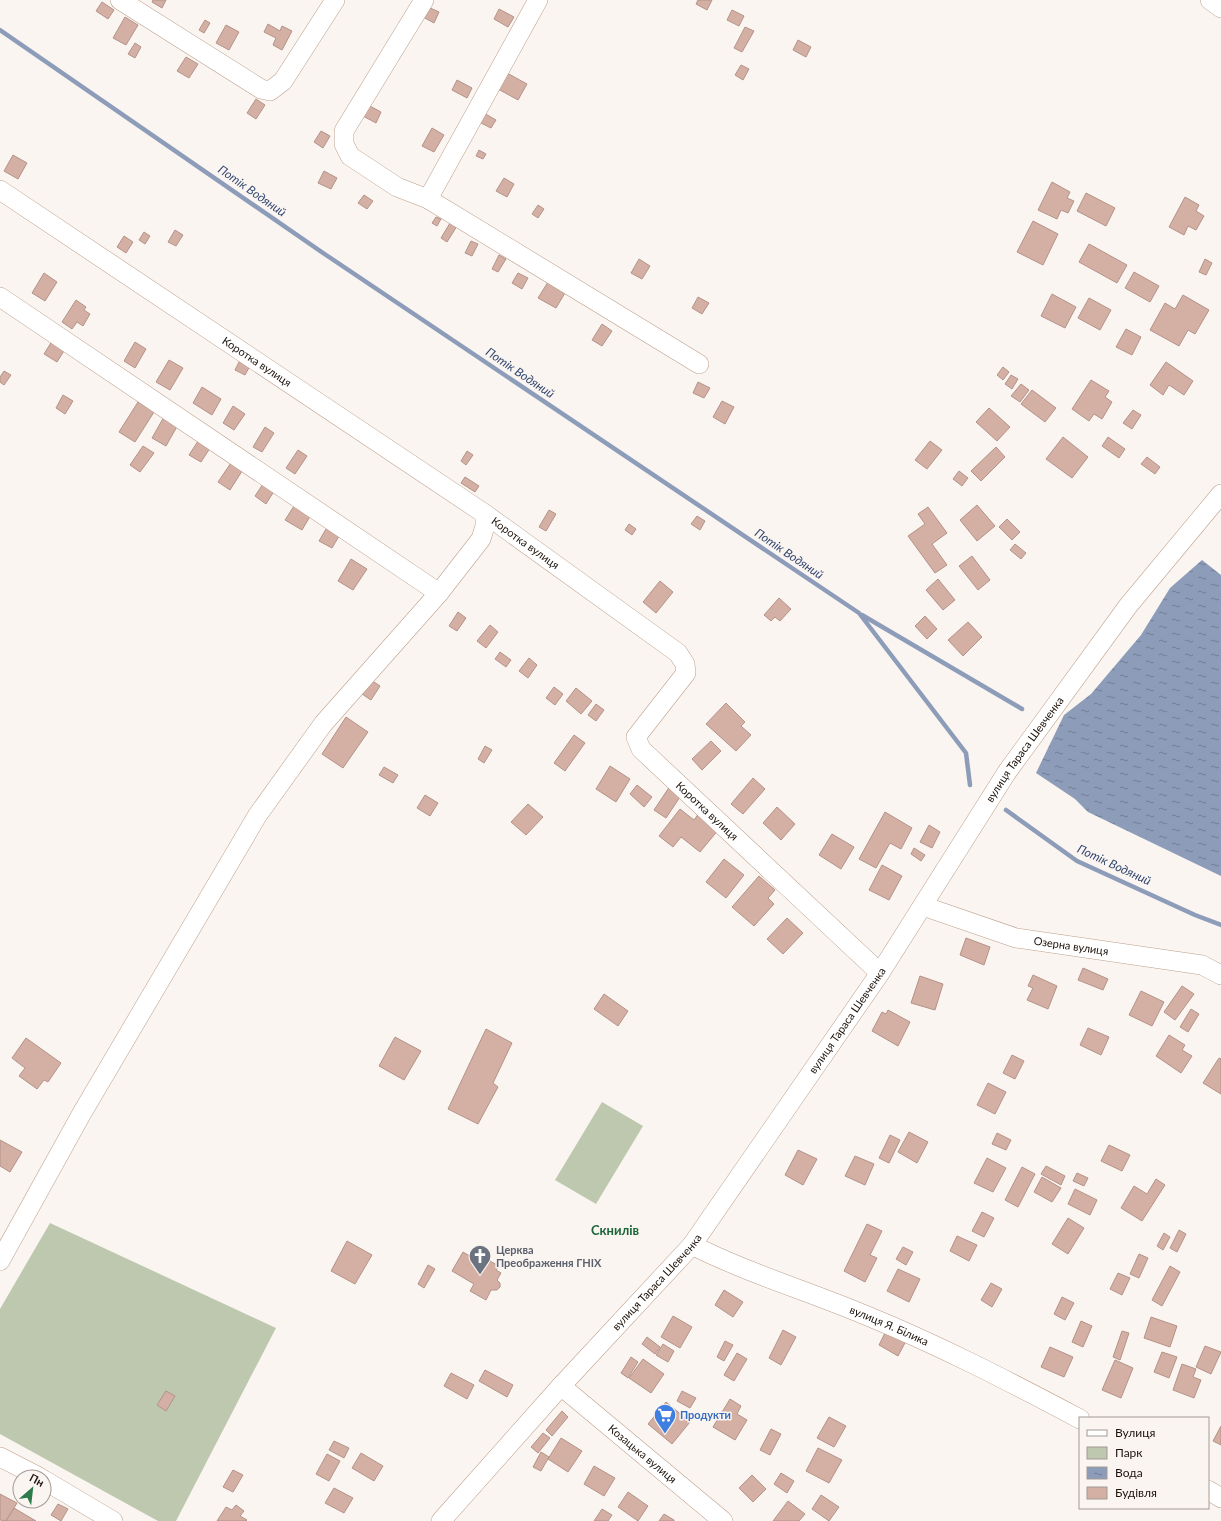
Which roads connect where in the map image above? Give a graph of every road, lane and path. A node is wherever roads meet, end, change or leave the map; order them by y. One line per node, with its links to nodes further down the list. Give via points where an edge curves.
1 (120, 0): 2 (street, via 261,90 270,91 282,82)
2 (335, 0)
3 (424, 0): 8 (street, via 350,118 344,131 344,144 350,156 397,187)
4 (538, 0): 8 (street)
5 (1210, 0): 6 (street)
6 (1221, 8)
7 (0, 190): 12 (street, Коротка вулиця)
8 (428, 199): 10 (street)
9 (0, 297): 13 (street)
10 (699, 364)
11 (1220, 496): 14 (street, вулиця Тараса Шевченка, via 1128,606 1007,772)
12 (485, 514): 13 (street, via 481,539); 15 (street, Коротка вулиця, via 678,653 686,664 686,673 636,737 640,749)
13 (439, 593): 18 (street, via 323,724 258,816 82,1113)
14 (923, 906): 15 (street, вулиця Тараса Шевченка); 16 (street, Озерна вулиця, via 1016,938 1202,965)
15 (880, 973): 17 (street, вулиця Тараса Шевченка)
16 (1221, 975)
17 (692, 1245): 19 (street, вулиця Тараса Шевченка); 20 (street, вулиця Я. Білика, via 720,1260 873,1318 993,1372)
18 (0, 1261)
19 (561, 1386): 27 (street, вулиця Тараса Шевченка); 28 (street, Козацька вулиця)
20 (1079, 1418)
21 (0, 1457): 22 (street)
22 (23, 1469)
23 (52, 1485): 26 (street)
24 (1209, 1491): 25 (street)
25 (1221, 1498)
26 (113, 1521)
27 (441, 1521)
28 (723, 1521)

